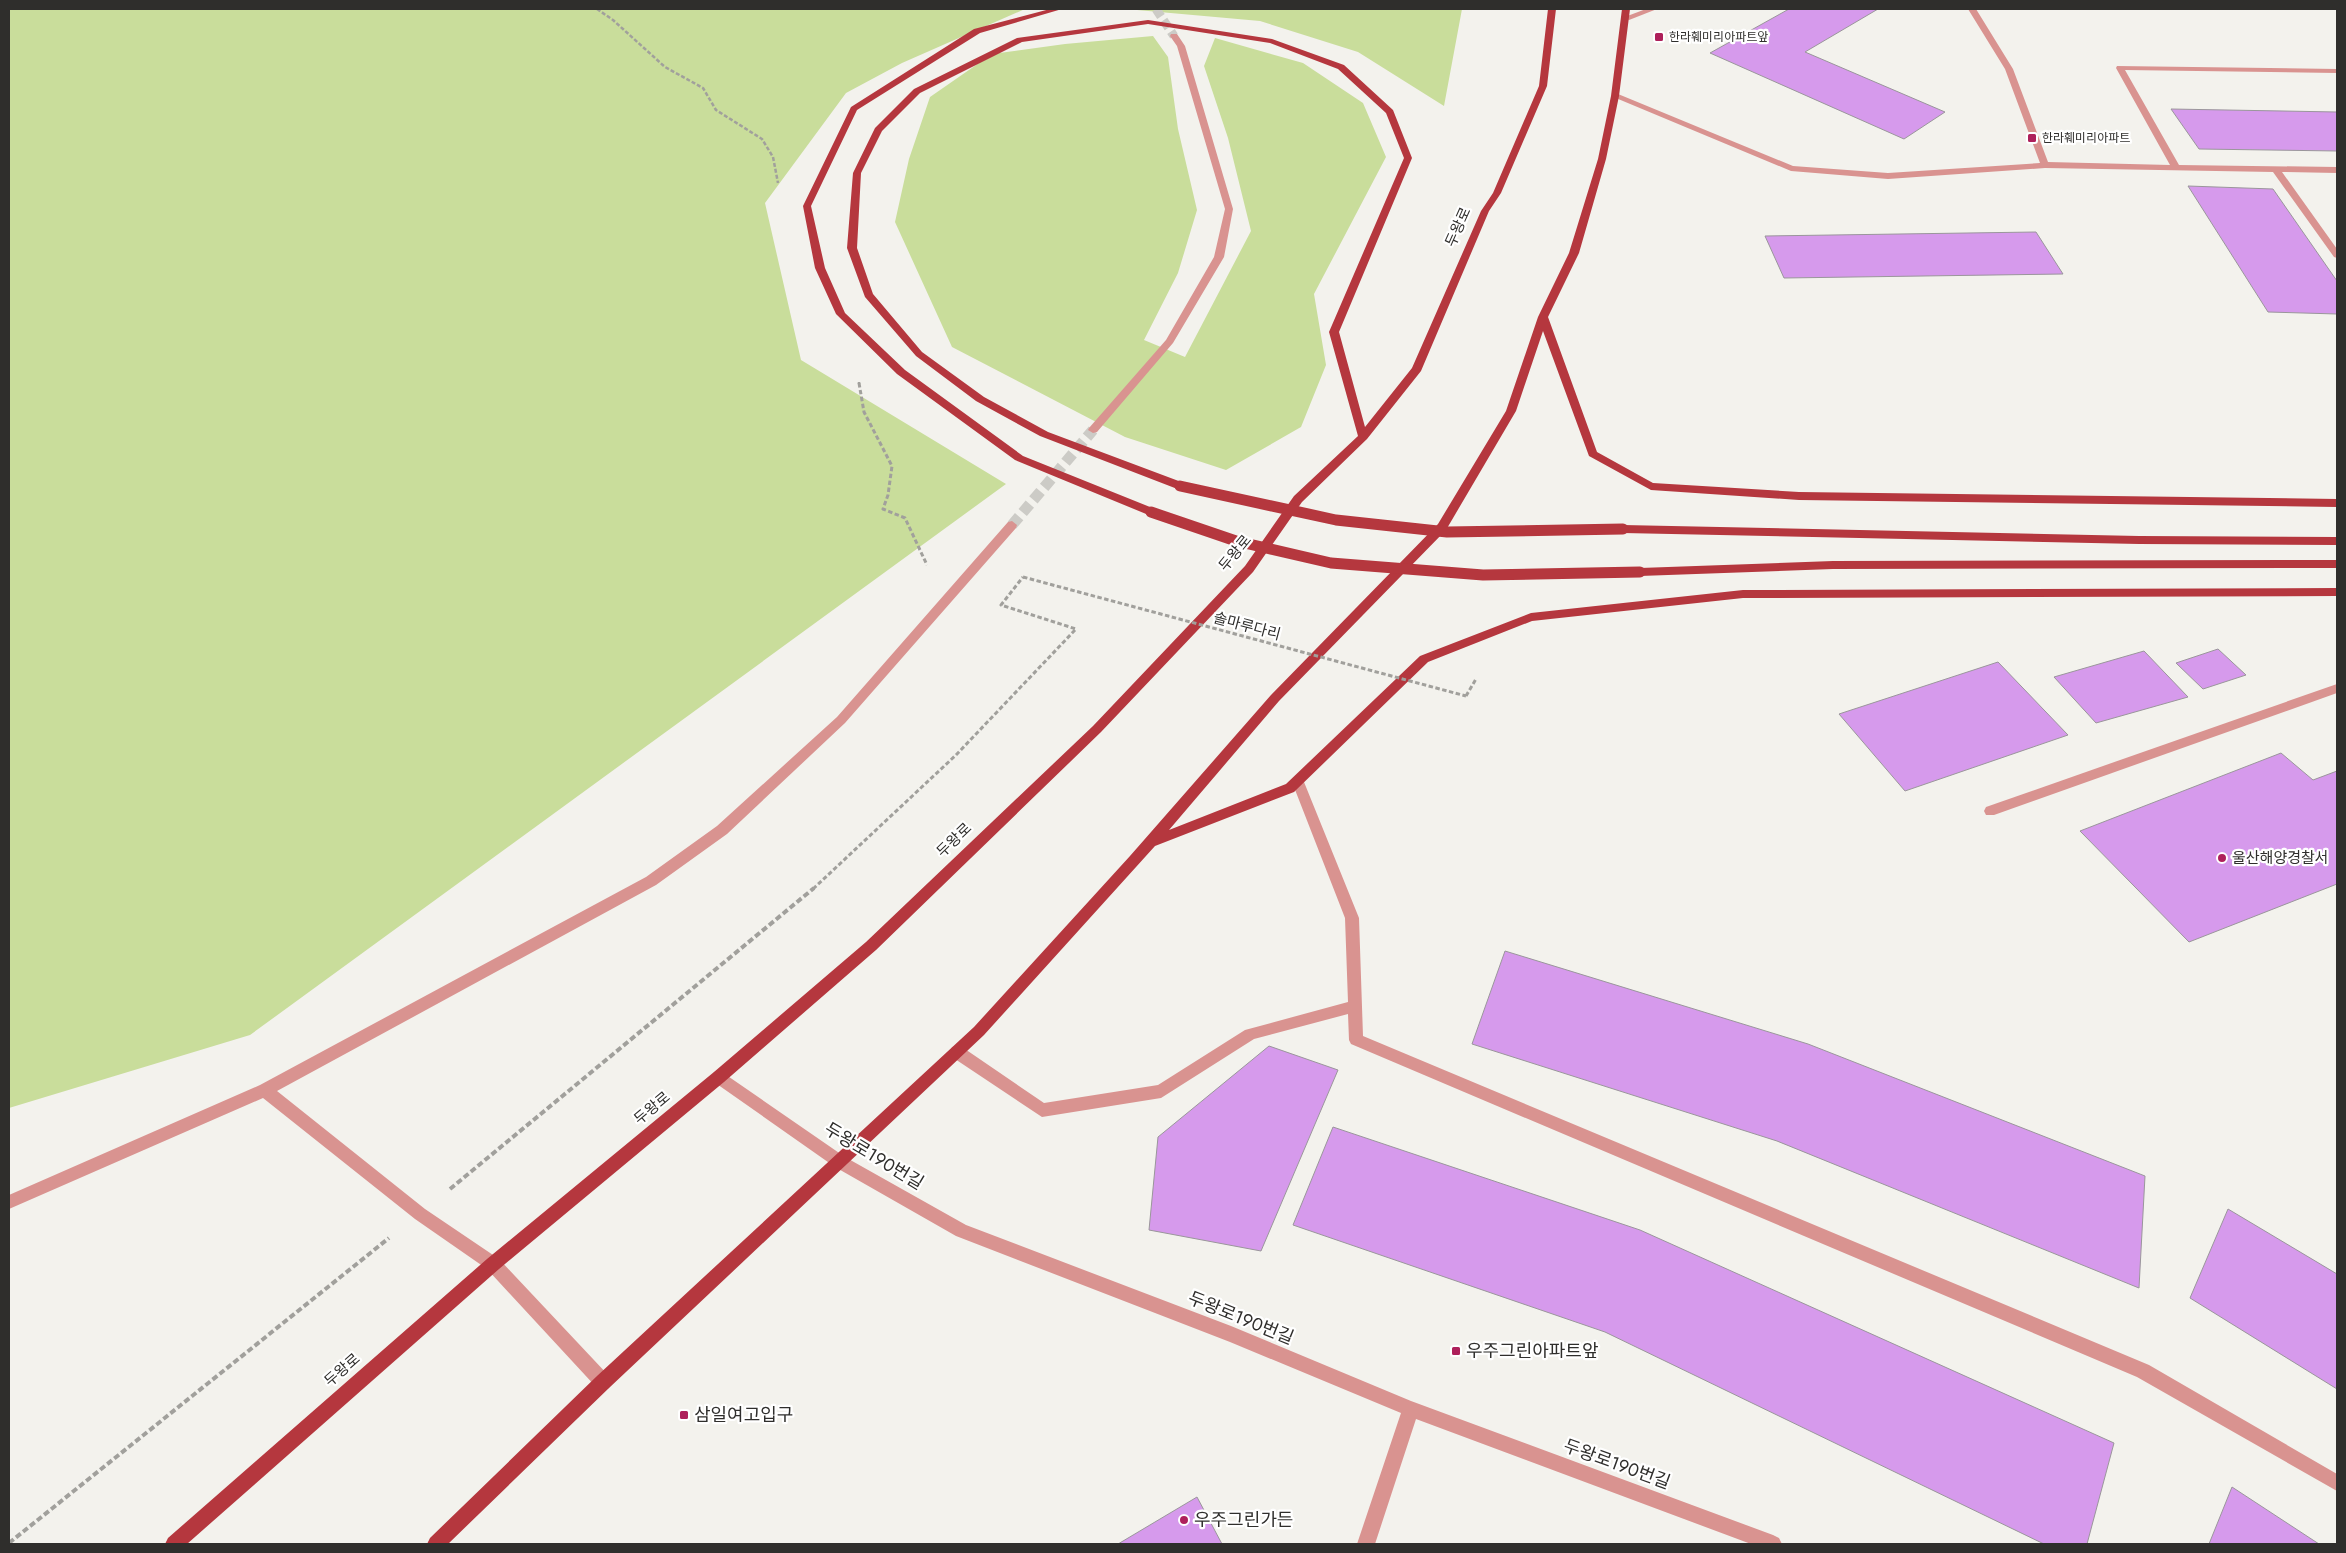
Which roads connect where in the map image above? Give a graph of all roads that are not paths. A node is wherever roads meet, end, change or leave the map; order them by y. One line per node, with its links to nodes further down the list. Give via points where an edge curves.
1 (1058, 9): 20 (main road, bridge, via 977,31 854,109 807,206 820,268 841,314 901,372 1019,458 1151,512 1236,541 1331,563 1483,576 1833,565)
2 (1552, 9): 16 (main road, 두왕로, via 1543,86 1497,193 1485,211 1417,368)
3 (1653, 9): 5 (street)
4 (1972, 9): 9 (street, via 2009,69)
5 (1626, 13): 8 (main road)
6 (1174, 36): 15 (street, via 1181,46 1229,209 1219,257 1170,341)
7 (2337, 71): 10 (street, via 2120,68)
8 (1615, 96): 9 (street, via 1791,168 1888,176); 14 (main road, via 1602,158 1574,253)
9 (2046, 165): 10 (street)
10 (2176, 167): 11 (street)
11 (2276, 169): 12 (street); 13 (street)
12 (2337, 170)
13 (2337, 254)
14 (1543, 318): 17 (main road, via 1593,454 1651,486 1799,496); 25 (main road, via 1512,411 1442,527 1275,698)
15 (1093, 430)
16 (1363, 437): 19 (main road, bridge, via 1334,332 1408,158 1390,112 1341,67 1272,40 1148,22 1020,40 917,91 878,130 857,173 852,248 868,295 919,354 980,399 1044,434 1180,486 1336,520 1447,532 1623,529 2129,540); 28 (main road, 두왕로, via 1298,499 1249,569 1097,729 871,946)
17 (2337, 503)
18 (1012, 525): 29 (street, via 842,720 722,830 650,881)
19 (2337, 540)
20 (2337, 564)
21 (2337, 592): 23 (main road, via 1743,594 1531,618 1424,659)
22 (2337, 688): 24 (street)
23 (1298, 782): 25 (main road); 26 (street, via 1352,918)
24 (1990, 811)
25 (1150, 843): 27 (main road)
26 (1355, 1006): 27 (street, via 1250,1034 1161,1091 1042,1110); 35 (street, via 1356,1040 2143,1371)
27 (957, 1052): 30 (main road)
28 (719, 1077): 30 (street, 두왕로190번길); 32 (main road, 두왕로)
29 (265, 1090): 31 (street); 32 (street, via 420,1214)
30 (840, 1162): 33 (main road); 34 (street, 두왕로190번길, via 961,1231 1231,1334)
31 (9, 1202)
32 (493, 1264): 33 (street); 36 (main road, 두왕로)
33 (603, 1382): 37 (main road)
34 (1410, 1409): 38 (street); 39 (street, 두왕로190번길)
35 (2337, 1483)
36 (174, 1544)
37 (436, 1544)
38 (1366, 1544)
39 (1773, 1544)

